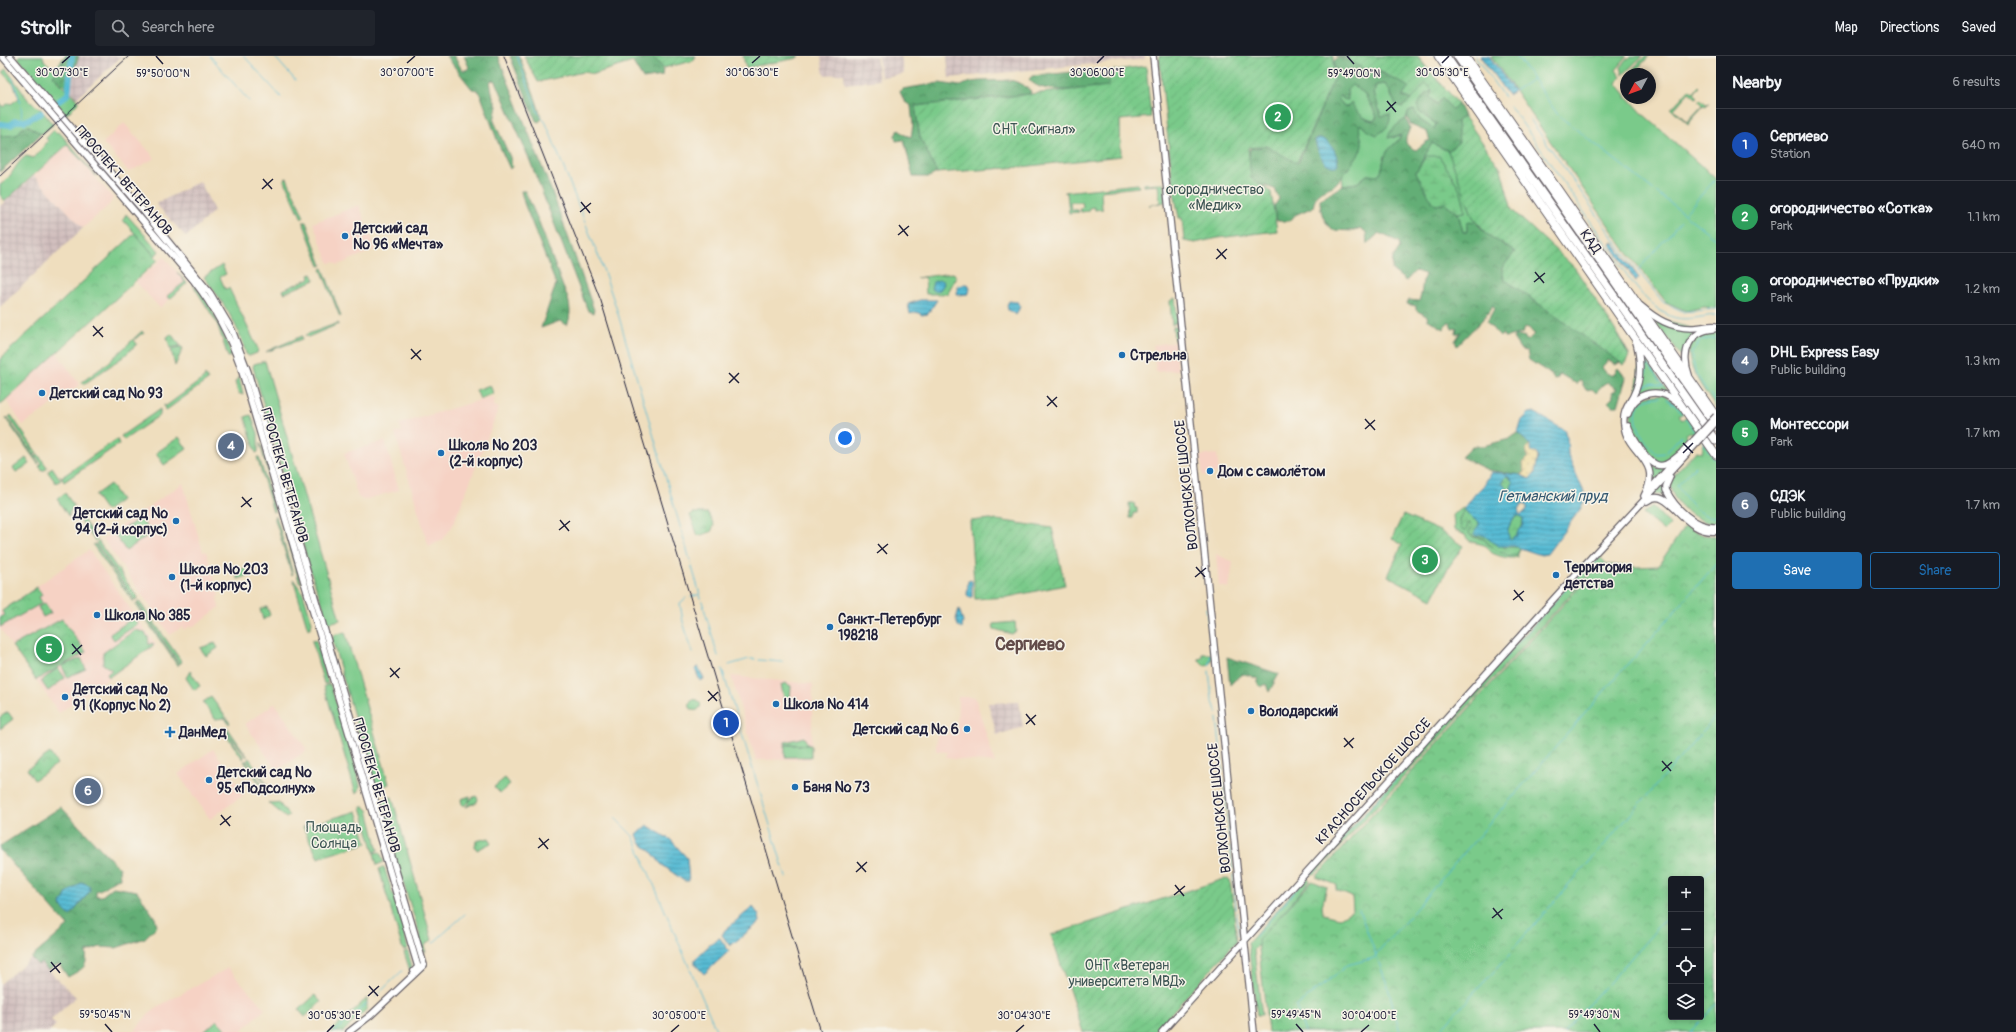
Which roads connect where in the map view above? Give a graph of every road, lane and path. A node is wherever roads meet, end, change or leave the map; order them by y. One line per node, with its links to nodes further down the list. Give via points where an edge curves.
1 (2, 56): 33 (main road, ПРОСПЕКТ ВЕТЕРАНОВ, via 194,281 214,309 228,336 240,365)
2 (10, 56): 33 (main road, ПРОСПЕКТ ВЕТЕРАНОВ, via 198,277 219,306 232,330 249,375)
3 (1152, 56): 30 (main road, ВОЛХОНСКОЕ ШОССЕ)
4 (1438, 56): 10 (highway)
5 (1446, 56): 9 (highway, КАД)
6 (1457, 56): 8 (highway, КАД)
7 (1464, 56): 8 (highway); 11 (highway)
8 (1492, 105): 19 (highway, КАД)
9 (1529, 176): 10 (highway); 20 (highway, КАД)
10 (1563, 234): 12 (highway)
11 (1631, 296): 13 (main road, via 1666,324 1691,328); 15 (highway)
12 (1621, 316): 16 (highway); 25 (main road, via 1635,341 1640,360 1639,376 1625,411 1624,425 1627,435 1651,474)
13 (1716, 326)
14 (1716, 329): 15 (main road, via 1699,332 1690,340 1686,349 1686,365)
15 (1693, 382): 17 (highway)
16 (1684, 408): 22 (main road, via 1663,393 1644,394 1634,401 1630,408 1627,424 1633,438 1654,465 1669,464); 23 (highway)
17 (1716, 416): 21 (main road, КРАСНОСЕЛЬСКОЕ ШОССЕ, bridge)
18 (1716, 422): 21 (main road, КРАСНОСЕЛЬСКОЕ ШОССЕ, bridge)
19 (1716, 427)
20 (1716, 441)
21 (1691, 446): 22 (main road, КРАСНОСЕЛЬСКОЕ ШОССЕ); 24 (main road, КРАСНОСЕЛЬСКОЕ ШОССЕ)
22 (1685, 450): 25 (main road, КРАСНОСЕЛЬСКОЕ ШОССЕ)
23 (1716, 455)
24 (1679, 463): 26 (main road, КРАСНОСЕЛЬСКОЕ ШОССЕ); 27 (main road, via 1667,480 1666,490 1669,496 1694,522 1702,526)
25 (1644, 496): 29 (main road, КРАСНОСЕЛЬСКОЕ ШОССЕ)
26 (1628, 519): 28 (main road, via 1656,497 1667,500 1697,528); 29 (main road, КРАСНОСЕЛЬСКОЕ ШОССЕ)
27 (1716, 527)
28 (1716, 531)
29 (1602, 546): 30 (main road, КРАСНОСЕЛЬСКОЕ ШОССЕ)
30 (1244, 942): 31 (main road, КРАСНОСЕЛЬСКОЕ ШОССЕ); 32 (main road, ВОЛХОНСКОЕ ШОССЕ)
31 (1231, 956): 32 (main road, via 1240,955); 35 (main road, КРАСНОСЕЛЬСКОЕ ШОССЕ)
32 (1247, 960): 36 (main road, ВОЛХОНСКОЕ ШОССЕ)
33 (421, 966): 34 (main road)
34 (348, 1032)
35 (1162, 1032)
36 (1254, 1032)

